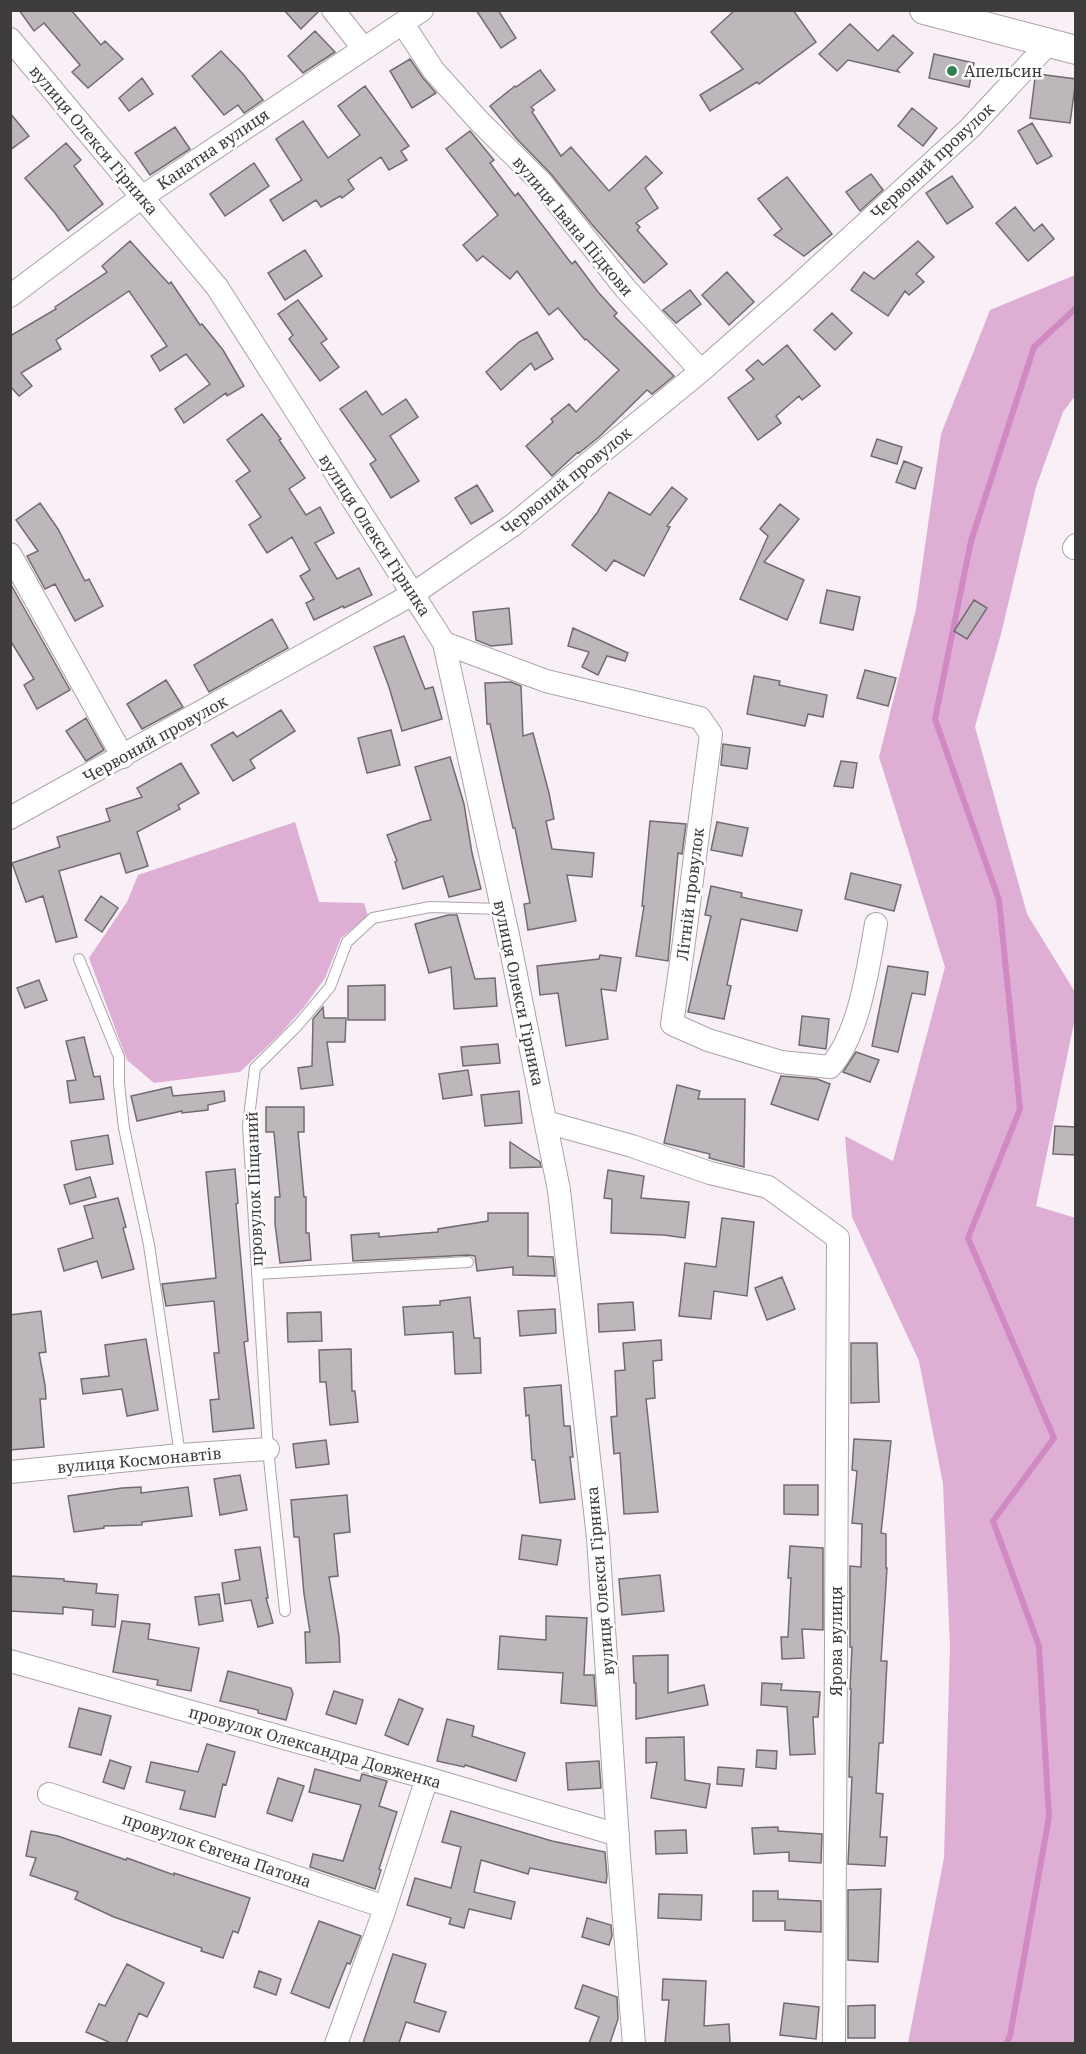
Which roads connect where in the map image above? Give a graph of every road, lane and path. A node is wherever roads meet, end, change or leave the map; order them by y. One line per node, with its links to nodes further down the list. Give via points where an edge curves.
1 (333, 10): 7 (street)
2 (422, 10): 4 (street, Канатна вулиця)
3 (924, 10): 6 (street)
4 (403, 24): 7 (street, Канатна вулиця); 11 (street, вулиця Івана Підкови, via 434,71 478,121 541,182 625,288)
5 (10, 39): 9 (street, вулиця Олекси Гірника)
6 (1048, 44): 8 (street); 11 (street, Червоний провулок, via 970,128)
7 (364, 50): 9 (street, Канатна вулиця)
8 (1076, 50)
9 (142, 197): 10 (street, Канатна вулиця); 13 (street, вулиця Олекси Гірника, via 217,288)
10 (10, 296)
11 (701, 370): 13 (street, Червоний провулок, via 513,525)
12 (10, 554): 15 (street)
13 (413, 594): 14 (street, вулиця Олекси Гірника); 15 (street, Червоний провулок)
14 (444, 643): 17 (street, вулиця Олекси Гірника); 18 (street, Літній провулок, via 546,681 700,718 711,734 672,1024 708,1040 781,1062 830,1067 840,1056 851,1030 865,984)
15 (123, 757): 16 (street, Червоний провулок)
16 (10, 818)
17 (502, 909): 20 (street, вулиця Олекси Гірника); 22 (lane, провулок Піщаний, via 430,907 373,918 347,942 330,987 255,1068 248,1125)
18 (876, 924)
19 (78, 960): 24 (lane, via 119,1057 124,1128 149,1245)
20 (546, 1122): 30 (street, вулиця Олекси Гірника, via 559,1190 598,1538); 34 (street, Ярова вулиця, via 768,1187 838,1238)
21 (468, 1262): 22 (lane, провулок Піщаний)
22 (257, 1274): 23 (lane, провулок Піщаний)
23 (268, 1449): 24 (street, вулиця Космонавтів); 26 (lane, провулок Піщаний)
24 (180, 1455): 25 (street, вулиця Космонавтів)
25 (10, 1472)
26 (285, 1611)
27 (10, 1661): 28 (street, провулок Олександра Довженка)
28 (427, 1778): 30 (street, провулок Олександра Довженка); 31 (street)
29 (48, 1794): 31 (street, провулок Євгена Патона)
30 (618, 1835): 33 (street, вулиця Олекси Гірника)
31 (385, 1907): 32 (street)
32 (336, 2043)
33 (634, 2043)
34 (834, 2043)

